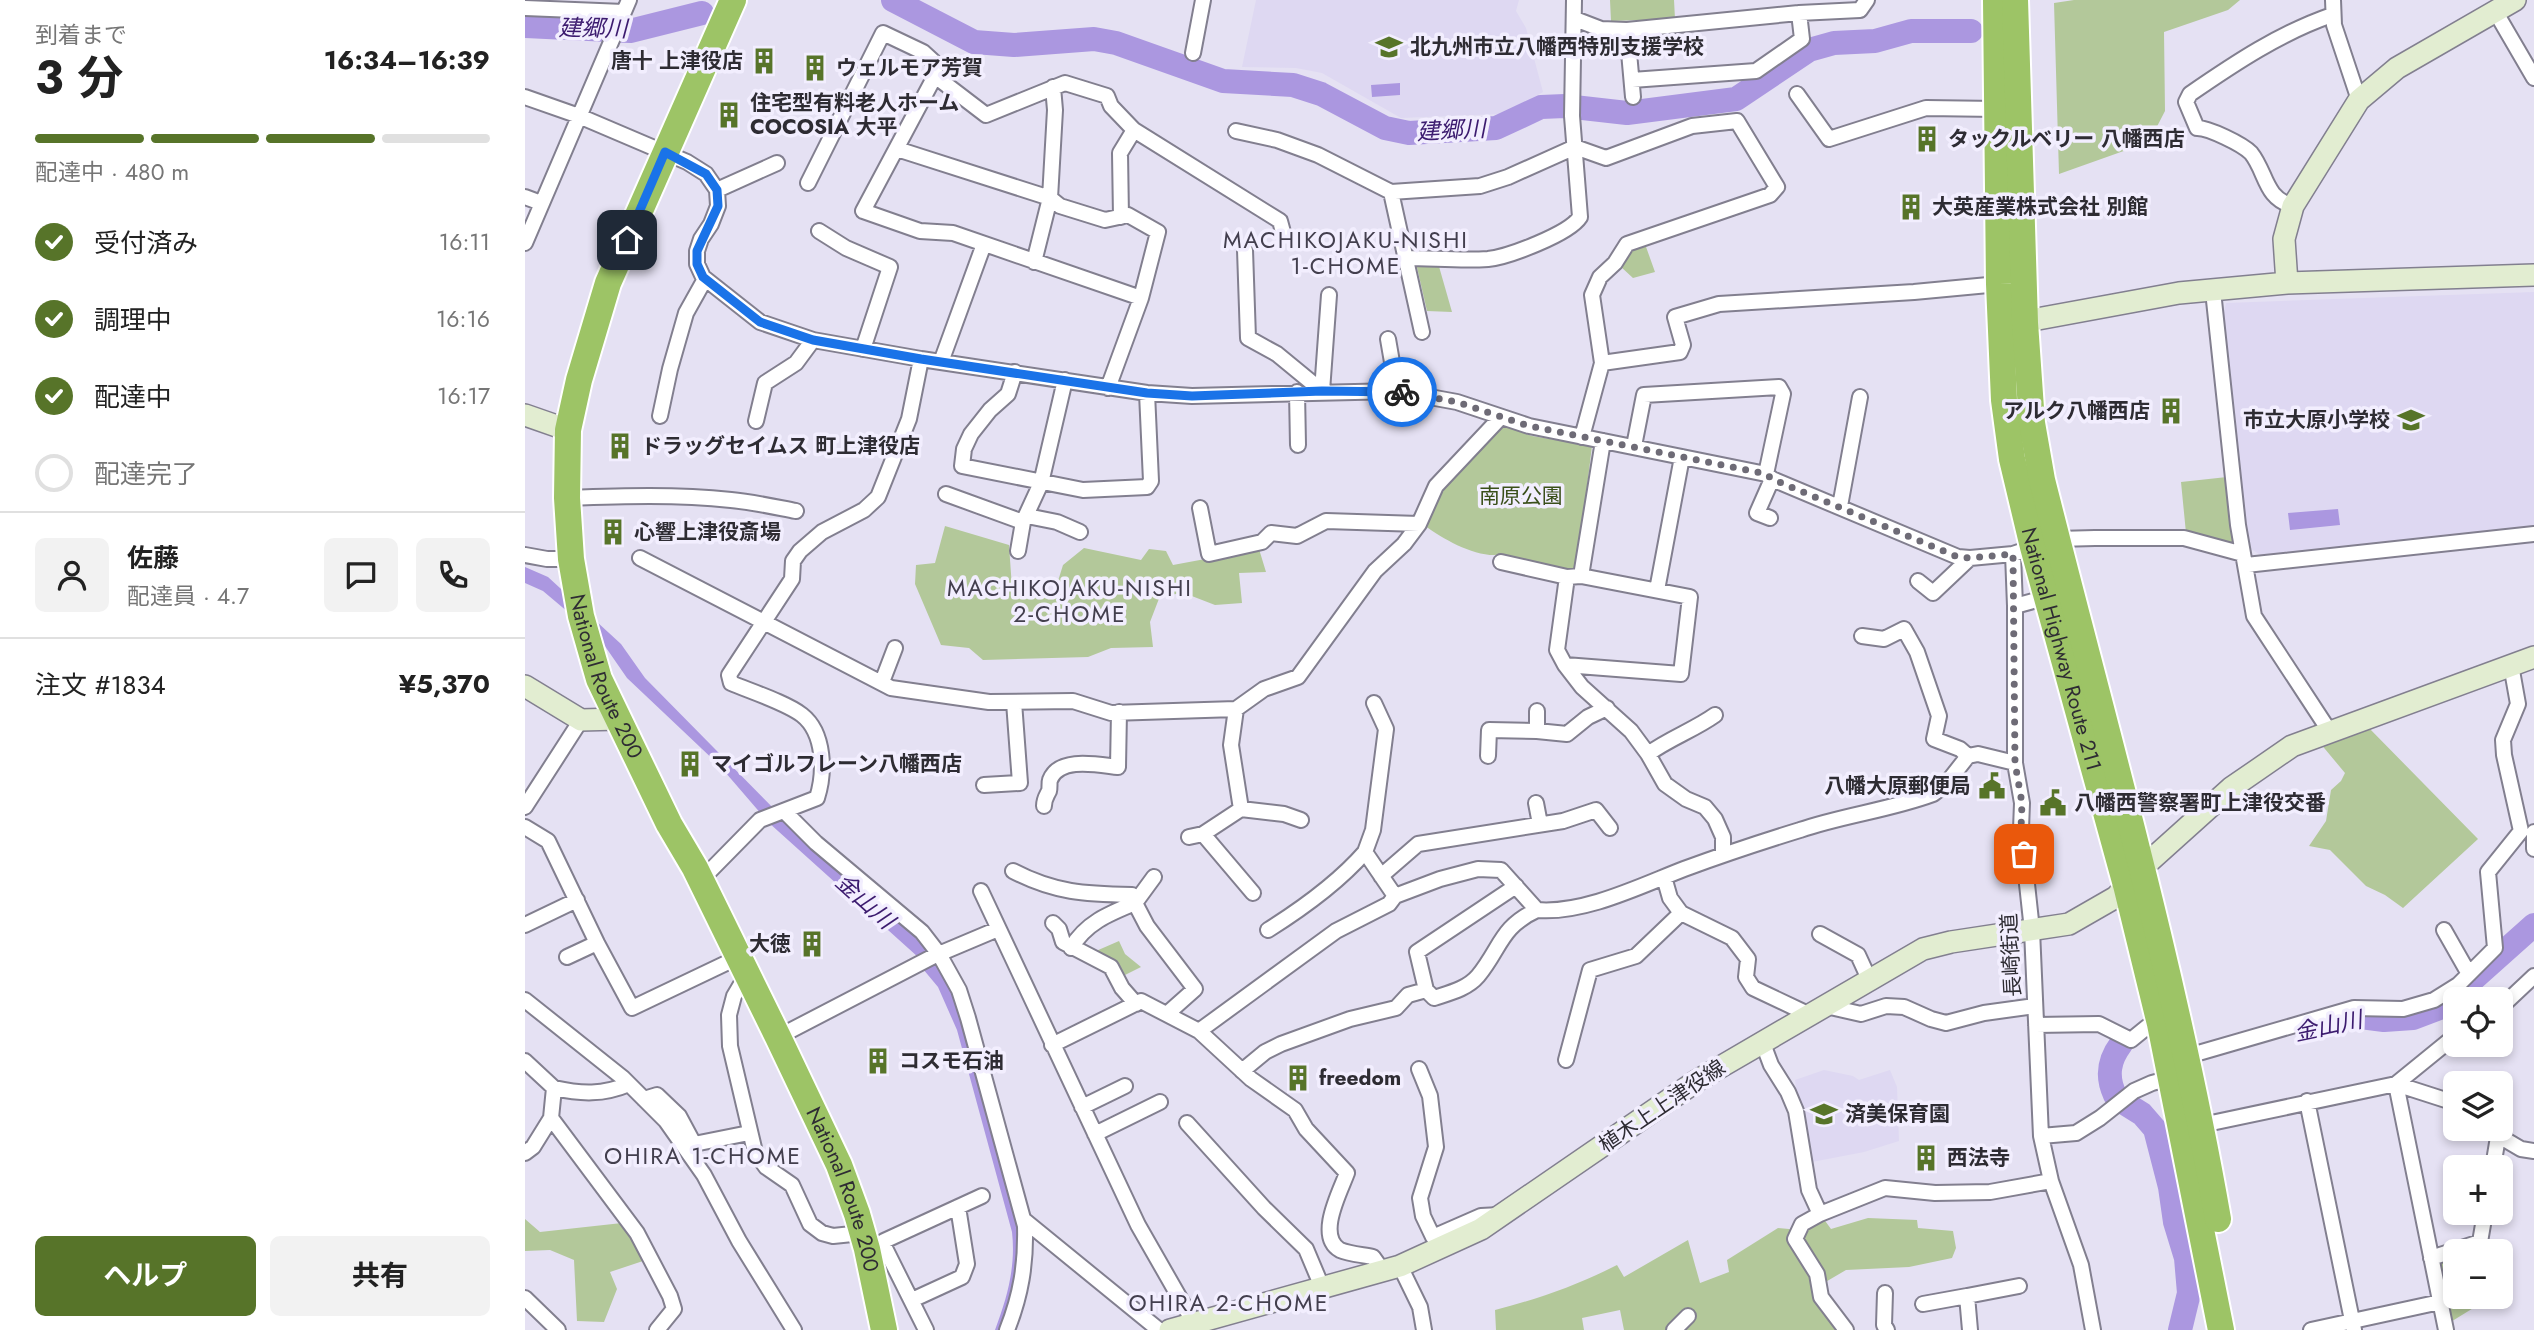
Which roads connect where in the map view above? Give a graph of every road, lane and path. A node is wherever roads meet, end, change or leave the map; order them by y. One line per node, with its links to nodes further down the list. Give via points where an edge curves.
1 (733, 0): 30 (highway, National Route 200)
2 (1203, 0): 15 (street)
3 (1574, 0): 13 (street)
4 (1867, 0): 12 (street, via 1860,10)
5 (1996, 0): 24 (highway, National Highway Route 211)
6 (2015, 0): 54 (highway, National Highway Route 211)
7 (2515, 0): 11 (street)
8 (2333, 7): 23 (street); 38 (street, via 2253,51 2190,94 2186,102 2197,128 2207,128 2250,152 2274,196)
9 (525, 8): 10 (street)
10 (625, 10): 25 (street)
11 (2495, 11): 17 (street); 23 (street, via 2397,68)
12 (1799, 13): 14 (street); 18 (street, via 1802,39 1756,71)
13 (1575, 19): 14 (street, via 1601,29); 28 (street)
14 (1627, 30): 18 (street)
15 (1193, 53)
16 (935, 76): 19 (street, via 986,115); 29 (street); 32 (street, via 935,63 923,52 883,33)
17 (2534, 78)
18 (1632, 80): 22 (street)
19 (1053, 87): 26 (street, via 1065,83 1107,96); 36 (street)
20 (1797, 94): 24 (street, via 1829,139 1926,108)
21 (525, 97): 25 (street)
22 (1633, 97)
23 (2359, 100): 38 (street)
24 (1997, 109): 50 (highway, National Highway Route 211)
25 (579, 116): 30 (street); 37 (street)
26 (1134, 130): 39 (street, via 1120,153); 41 (street, via 1280,222)
27 (1236, 131): 34 (street, via 1318,155)
28 (1575, 147): 34 (street, via 1480,186); 45 (street, via 1580,217 1576,224 1539,243 1490,259); 61 (street, via 1606,158 1692,126 1737,121 1777,187 1770,195 1627,244 1600,277 1592,295)
29 (897, 149): 36 (street); 43 (street, via 863,211 920,231 953,233)
30 (665, 152): 33 (street, via 706,174); 74 (highway, National Route 200, via 608,283)
31 (776, 163): 33 (street)
32 (808, 183)
33 (717, 190): 48 (street, via 718,206 697,251 697,264)
34 (1391, 192): 45 (street)
35 (525, 197): 37 (street)
36 (1050, 198): 39 (street, via 1060,206 1105,220); 46 (street)
37 (541, 203): 42 (street)
38 (2293, 206): 49 (street, via 2284,239)
39 (1121, 217): 53 (street, via 1128,215 1158,232)
40 (818, 232): 58 (street, via 890,267)
41 (1283, 232)
42 (525, 243)
43 (983, 244): 46 (street); 60 (street)
44 (1245, 250): 65 (street, via 1248,338 1277,354)
45 (1406, 258): 55 (street)
46 (1034, 262): 53 (street)
47 (2534, 275): 49 (street)
48 (705, 279): 57 (street, via 760,322); 71 (street, via 686,313)
49 (2287, 283): 51 (street)
50 (1999, 284): 54 (highway, National Highway Route 211); 61 (street, via 1720,304 1675,317 1683,345 1679,352)
51 (2213, 291): 54 (street, via 2179,293); 98 (street)
52 (1329, 295): 65 (street)
53 (1141, 298): 64 (street)
54 (2013, 324): 92 (highway, National Highway Route 211, via 2004,400 2012,459)
55 (1422, 332)
56 (1388, 339): 66 (street)
57 (813, 340): 58 (street); 73 (street, via 796,363 765,383)
58 (863, 349): 59 (street)
59 (921, 359): 60 (street); 105 (street, via 909,419 878,497 800,551 793,561 792,579)
60 (941, 362): 62 (street)
61 (1602, 363): 75 (street)
62 (1015, 373): 63 (street); 81 (street, via 1007,394 971,435 962,466)
63 (1065, 380): 64 (street); 81 (street)
64 (1108, 388): 68 (street)
65 (1322, 391): 66 (street); 67 (street)
66 (1397, 391): 72 (street, via 1457,402)
67 (1297, 392): 68 (street); 77 (street)
68 (1147, 393): 81 (street, via 1151,481 1147,487 1083,490)
69 (1860, 397): 84 (street)
70 (525, 415): 74 (street)
71 (660, 416)
72 (1501, 417): 75 (street); 89 (street, via 1436,486)
73 (756, 421)
74 (568, 430): 83 (highway, National Route 200)
75 (1582, 437): 76 (street)
76 (1603, 441): 78 (street); 100 (street)
77 (1298, 445)
78 (1634, 446): 79 (street); 80 (street, via 1644,395 1779,387 1783,394)
79 (1682, 457): 80 (street); 102 (street)
80 (1769, 476): 84 (street); 87 (street)
81 (1041, 482): 88 (street)
82 (946, 494): 88 (street)
83 (567, 498): 86 (street, via 692,497); 97 (highway, National Route 200)
84 (1840, 506): 96 (street, via 1944,552)
85 (1199, 508): 89 (street, via 1209,554 1262,542 1271,533 1297,537 1326,521)
86 (796, 511)
87 (1757, 513)
88 (1025, 519): 90 (street, via 1057,522); 93 (street)
89 (1419, 523): 116 (street, via 1375,571 1298,677 1264,689)
90 (1080, 532)
91 (2534, 534): 98 (street)
92 (2034, 547): 96 (street); 98 (street, via 2183,538); 103 (highway, National Highway Route 211); 104 (street, 長崎街道); 144 (highway, National Highway Route 211)
93 (1018, 551)
94 (525, 555): 97 (street)
95 (640, 558): 105 (street)
96 (1970, 558): 101 (street, via 1933,593)
97 (571, 559): 120 (highway, National Route 200, via 585,632 599,679)
98 (2244, 559): 123 (street, via 2254,616)
99 (1501, 562): 100 (street)
100 (1574, 576): 102 (street); 109 (street, via 1557,650)
101 (1918, 581)
102 (1657, 590): 109 (street, via 1690,597 1681,674)
103 (2048, 597): 104 (street); 144 (highway, National Highway Route 211)
104 (2015, 606): 127 (street, 長崎街道)
105 (763, 623): 111 (street); 133 (street, via 729,676 731,683 802,716 813,729 821,752 817,799)
106 (1862, 636): 126 (street, via 1884,639 1904,629 1939,716 1934,739 1960,748)
107 (895, 648): 111 (street)
108 (2534, 657): 110 (street, 植木上上津役線)
109 (1566, 665): 115 (street, via 1582,687)
110 (2511, 665): 123 (street, 植木上上津役線); 138 (street, via 2518,704 2503,740 2504,755)
111 (882, 682): 113 (street, via 891,688)
112 (525, 686): 121 (street)
113 (1014, 702): 118 (street, via 1073,701); 128 (street, via 1020,783)
114 (1374, 703): 140 (street, via 1386,729 1373,830)
115 (1607, 708): 122 (street, via 1567,734); 124 (street)
116 (1236, 709): 118 (street); 132 (street, via 1231,745)
117 (1537, 711): 122 (street)
118 (1119, 712): 130 (street, via 1118,766 1060,768 1051,778)
119 (1715, 715): 124 (street)
120 (618, 719): 121 (street); 147 (highway, National Route 200)
121 (582, 720): 131 (street)
122 (1537, 731): 125 (street, via 1489,730)
123 (2330, 732): 144 (street, 植木上上津役線, via 2292,746 2231,788)
124 (1648, 754): 141 (street, via 1665,784 1705,807 1716,819)
125 (1489, 756)
126 (1968, 756): 127 (street); 141 (street, via 1933,794)
127 (2015, 763): 160 (street, 長崎街道)
128 (984, 785)
129 (1536, 803): 135 (street)
130 (1044, 806)
131 (525, 807)
132 (1241, 809): 134 (street); 150 (street, via 1196,835)
133 (782, 811): 147 (street, via 760,820); 165 (street, via 922,932)
134 (1301, 820)
135 (1540, 824): 137 (street, via 1596,810); 143 (street, via 1418,844)
136 (525, 827): 152 (street, via 548,842)
137 (1610, 828)
138 (2531, 832): 139 (street); 168 (street, via 2488,872 2495,948)
139 (2534, 849)
140 (1365, 852): 143 (street); 159 (street, via 1350,870)
141 (1723, 855): 146 (street)
142 (1013, 871): 153 (street, via 1040,885 1086,894 1132,895)
143 (1381, 876): 151 (street)
144 (2134, 876): 160 (street, 植木上上津役線, via 2116,897 2069,924); 178 (highway, National Highway Route 211); 185 (highway, National Highway Route 211)
145 (1153, 877): 153 (street)
146 (1664, 877): 154 (street, via 1582,905); 155 (street, via 1670,898)
147 (701, 880): 167 (highway, National Route 200)
148 (1516, 886): 151 (street, via 1501,870 1478,869); 154 (street); 171 (street, via 1417,952)
149 (981, 891): 158 (street)
150 (1253, 893)
151 (1395, 896): 180 (street, via 1389,904 1336,931)
152 (577, 900): 157 (street); 163 (street)
153 (1135, 904): 164 (street, via 1081,932); 177 (street, via 1195,989)
154 (1537, 910): 171 (street, via 1509,928 1477,977 1462,988 1434,998)
155 (1681, 913): 176 (street, via 1732,938 1748,959 1746,977 1753,988); 186 (street, via 1636,956 1590,970)
156 (1053, 923): 164 (street)
157 (525, 925)
158 (998, 929): 165 (street); 183 (street)
159 (1268, 930)
160 (2032, 930): 170 (street, 植木上上津役線, via 1923,950); 175 (street, 長崎街道)
161 (2444, 930): 168 (street)
162 (1820, 934): 170 (street, via 1858,955)
163 (597, 943): 166 (street); 167 (street, via 632,1009)
164 (1071, 948): 174 (street, via 1111,967)
165 (937, 955): 181 (street); 214 (street, via 959,990)
166 (567, 957)
167 (743, 966): 181 (highway, National Route 200); 203 (street, via 729,1015 730,1046)
168 (2469, 974): 185 (street, via 2434,1000 2403,1009 2354,1008)
169 (2534, 976): 172 (street)
170 (1869, 979): 176 (street, 植木上上津役線)
171 (1426, 990): 189 (street, via 1408,995 1396,1008 1280,1044)
172 (2513, 996)
173 (525, 1000): 191 (street)
174 (1136, 1004): 177 (street, via 1141,1001); 183 (street)
175 (2035, 1006): 176 (street, via 1947,1023 1904,1007 1886,1006 1861,1014); 179 (street, 長崎街道)
176 (1818, 1011): 182 (street, 植木上上津役線)
177 (1168, 1013): 180 (street)
178 (2160, 1024): 179 (street, via 2147,1027 2131,1040 2099,1024); 190 (highway, National Highway Route 211)
179 (2036, 1025): 205 (street, 長崎街道)
180 (1199, 1031): 189 (street)
181 (778, 1037): 216 (highway, National Route 200)
182 (1762, 1041): 212 (street, 植木上上津役線); 213 (street, via 1796,1111 1809,1190)
183 (1052, 1045): 199 (street)
184 (2443, 1046): 192 (street)
185 (2187, 1056): 202 (highway, National Highway Route 211)
186 (1566, 1060)
187 (525, 1061): 194 (street)
188 (1419, 1069): 212 (street, via 1430,1096 1436,1147 1420,1198 1433,1237 1481,1216)
189 (1242, 1071): 218 (street, via 1295,1110 1306,1129 1347,1173 1329,1220 1332,1240 1340,1250 1373,1257)
190 (2171, 1078): 202 (highway, National Highway Route 211); 205 (street, via 2134,1091 2076,1133)
191 (629, 1084): 194 (street, via 597,1093); 195 (street)
192 (2396, 1084): 196 (street); 197 (street); 217 (street)
193 (1125, 1086): 199 (street)
194 (554, 1088): 200 (street)
195 (644, 1099): 203 (street, via 657,1095 679,1116 694,1144); 232 (street, via 666,1121 704,1175)
196 (2443, 1099)
197 (2307, 1101): 202 (street); 229 (street)
198 (1160, 1102): 204 (street)
199 (1082, 1107): 204 (street)
200 (551, 1118): 208 (street); 231 (street, via 637,1233 670,1296 674,1309)
201 (1187, 1123): 220 (street, via 1306,1249)
202 (2192, 1127): 244 (highway, National Highway Route 211); 245 (highway, National Highway Route 211)
203 (749, 1133): 216 (street, via 766,1167 792,1185 810,1224 822,1233)
204 (1095, 1134): 228 (street, via 1138,1225)
205 (2041, 1136): 209 (street, 長崎街道)
206 (2507, 1141): 207 (street)
207 (2534, 1151)
208 (525, 1153)
209 (2051, 1181): 213 (street, via 1990,1192 1885,1188); 243 (street, 長崎街道, via 2081,1265)
210 (982, 1196): 211 (street)
211 (958, 1207): 216 (street); 224 (street, via 967,1264 962,1277)
212 (1504, 1214): 218 (street, 植木上上津役線, via 1452,1243)
213 (1820, 1214): 240 (street, via 1802,1224 1795,1239 1817,1274 1821,1297)
214 (1024, 1220): 235 (street, via 1023,1284); 236 (street)
215 (2483, 1225): 217 (street, via 2480,1242)
216 (871, 1241): 224 (street, via 885,1248); 233 (highway, National Route 200)
217 (2431, 1258): 225 (street)
218 (1391, 1268): 220 (street, 植木上上津役線); 238 (street, via 1420,1307)
219 (2019, 1286): 222 (street)
220 (1322, 1287): 228 (street, 植木上上津役線)
221 (1885, 1293): 241 (street)
222 (1967, 1296): 226 (street); 242 (street)
223 (525, 1298): 230 (street)
224 (912, 1300): 234 (street)
225 (2440, 1302): 229 (street); 247 (street)
226 (1923, 1304)
227 (1688, 1316): 239 (street)
228 (1201, 1325): 237 (street, 植木上上津役線)
229 (2353, 1326): 246 (street)
230 (558, 1330)
231 (657, 1330)
232 (794, 1330)
233 (884, 1330)
234 (926, 1330)
235 (1007, 1330)
236 (1159, 1330)
237 (1170, 1330)
238 (1425, 1330)
239 (1674, 1330)
240 (1846, 1330)
241 (1887, 1330)
242 (1970, 1330)
243 (2093, 1330)
244 (2221, 1330)
245 (2237, 1330)
246 (2311, 1330)
247 (2446, 1330)

